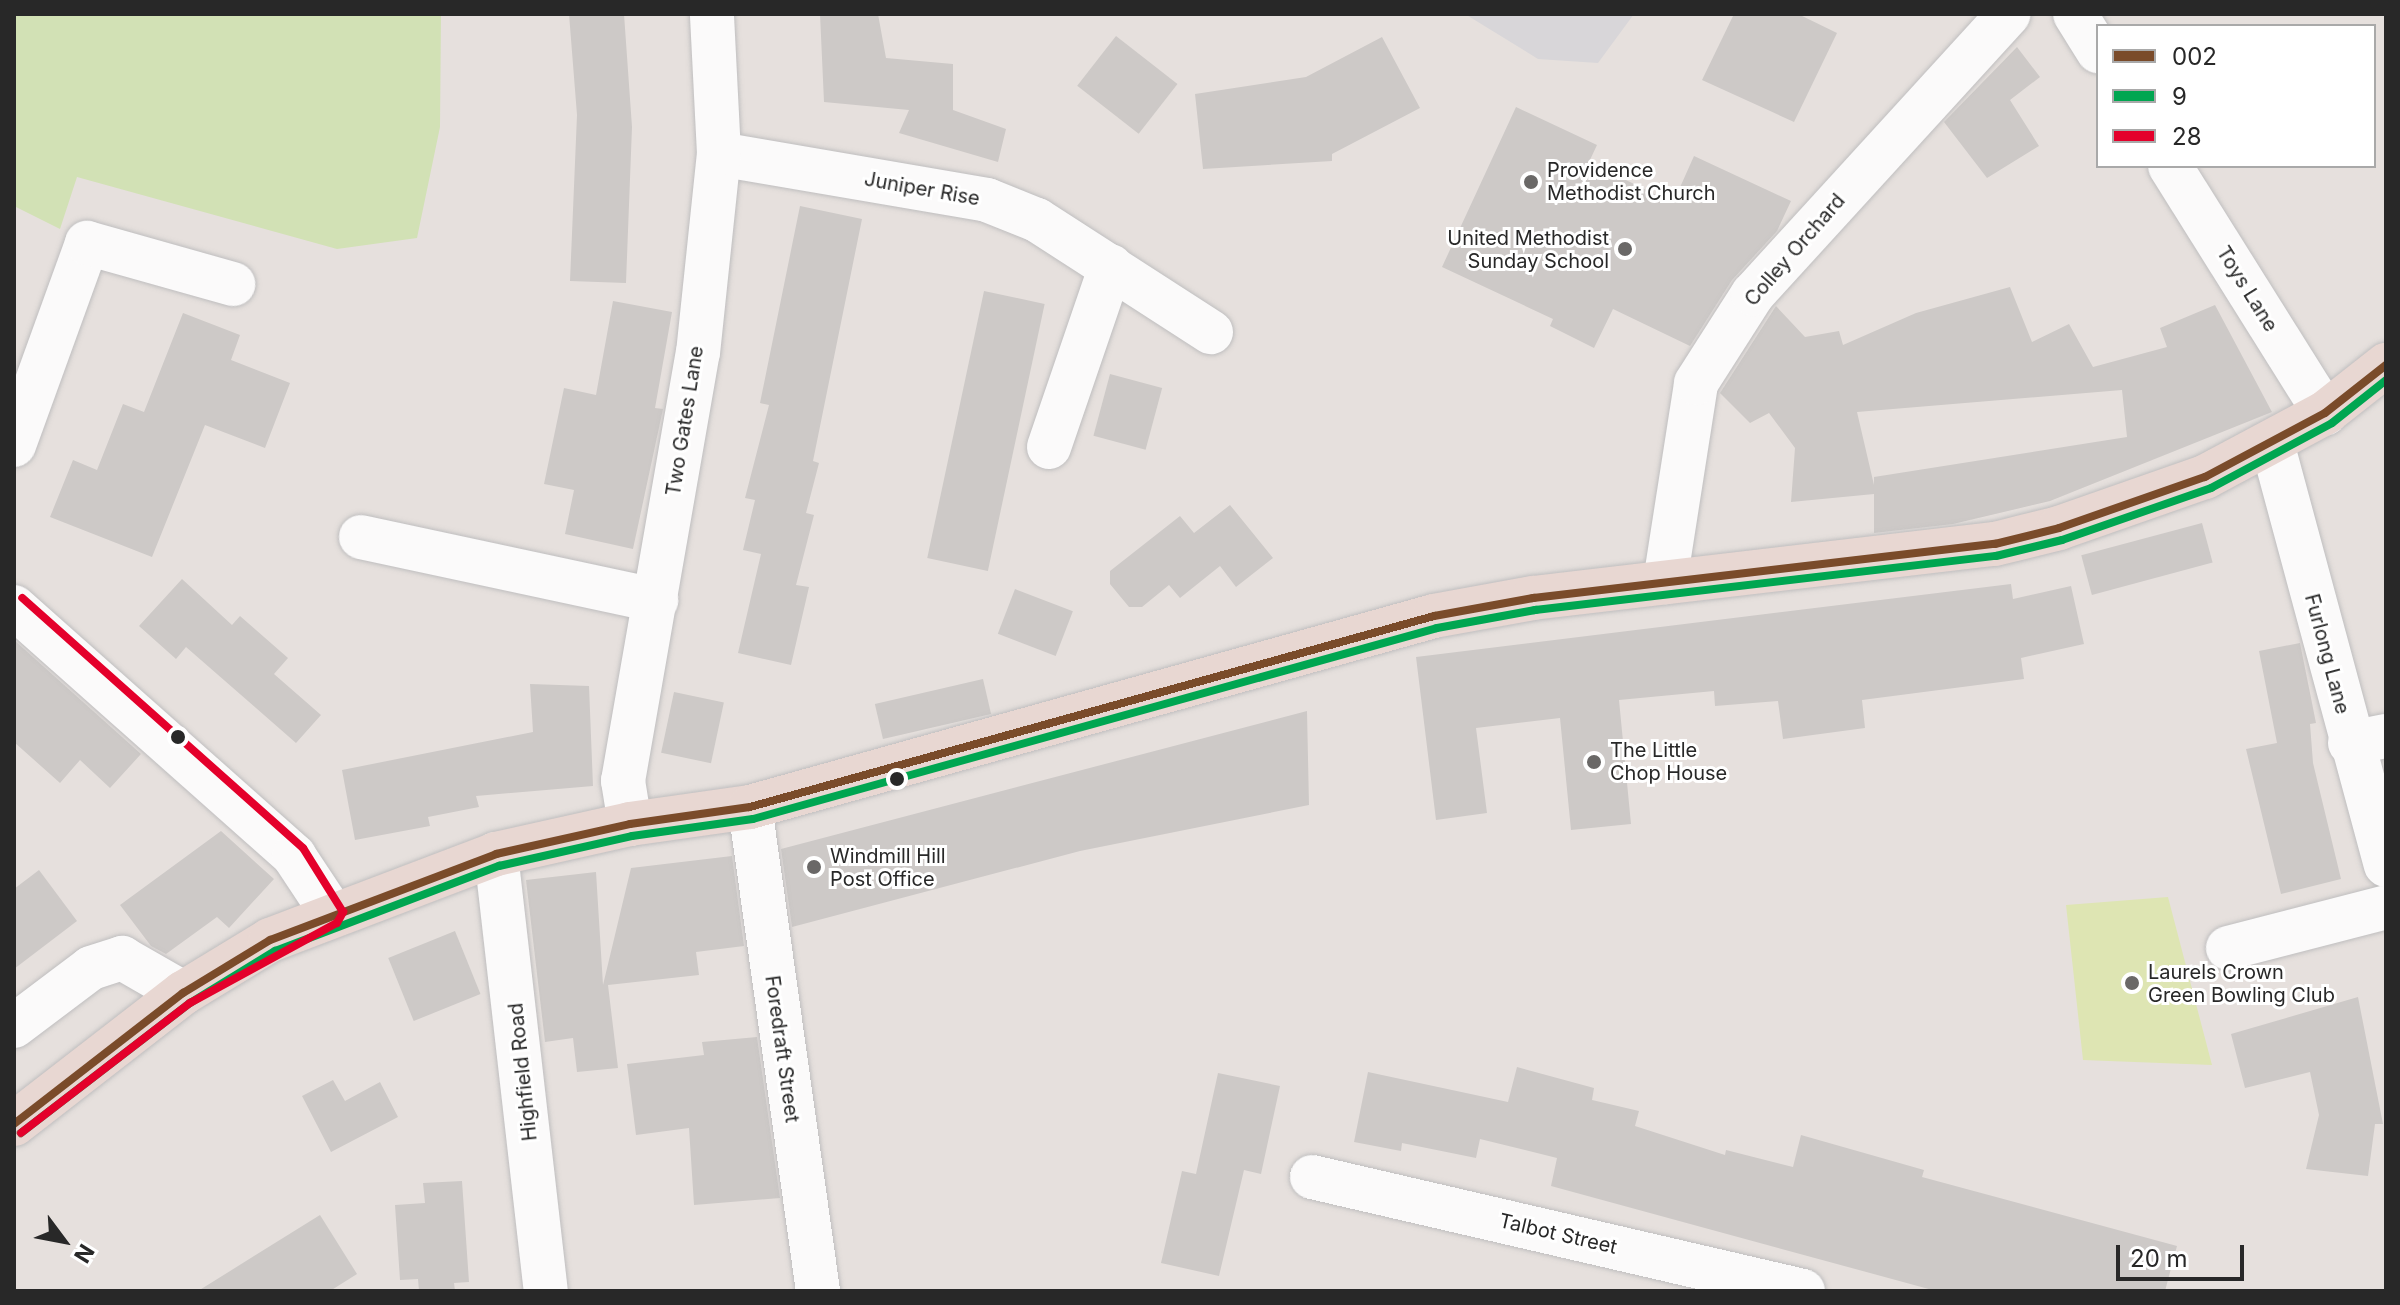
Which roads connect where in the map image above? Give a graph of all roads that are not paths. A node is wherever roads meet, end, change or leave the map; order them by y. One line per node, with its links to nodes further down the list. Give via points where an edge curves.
1 (712, 14): 5 (street, Two Gates Lane)
2 (2009, 14): 16 (street, Colley Orchard, via 1753,294 1696,383)
3 (2075, 14): 4 (street)
4 (2096, 48)
5 (719, 154): 7 (street, Juniper Rise, via 987,200 1037,220); 17 (street, Two Gates Lane, via 698,353)
6 (2171, 168): 11 (street, Toys Lane)
7 (1111, 266): 9 (street, Juniper Rise); 14 (street)
8 (233, 284): 13 (street, via 87,243)
9 (1211, 332)
10 (2386, 365): 11 (highway)
11 (2325, 413): 12 (highway)
12 (2272, 443): 16 (highway, via 2205,477 1995,544); 19 (street, Furlong Lane)
13 (14, 445)
14 (1049, 447)
15 (361, 537): 17 (street)
16 (1665, 582): 20 (highway, via 1434,616)
17 (656, 600): 21 (street, Two Gates Lane, via 623,781)
18 (14, 607): 25 (street, via 294,856)
19 (2368, 740): 23 (street, Furlong Lane)
20 (750, 807): 21 (highway); 32 (street, Foredraft Street)
21 (630, 824): 22 (highway)
22 (496, 854): 25 (highway); 31 (street, Highfield Road)
23 (2386, 865)
24 (2386, 907): 26 (street)
25 (331, 912): 27 (highway)
26 (2228, 948)
27 (183, 993): 28 (street, via 122,958 91,968); 29 (highway)
28 (14, 1026)
29 (14, 1124)
30 (1312, 1177): 33 (street, Talbot Street)
31 (546, 1291)
32 (818, 1291)
33 (1803, 1291)

